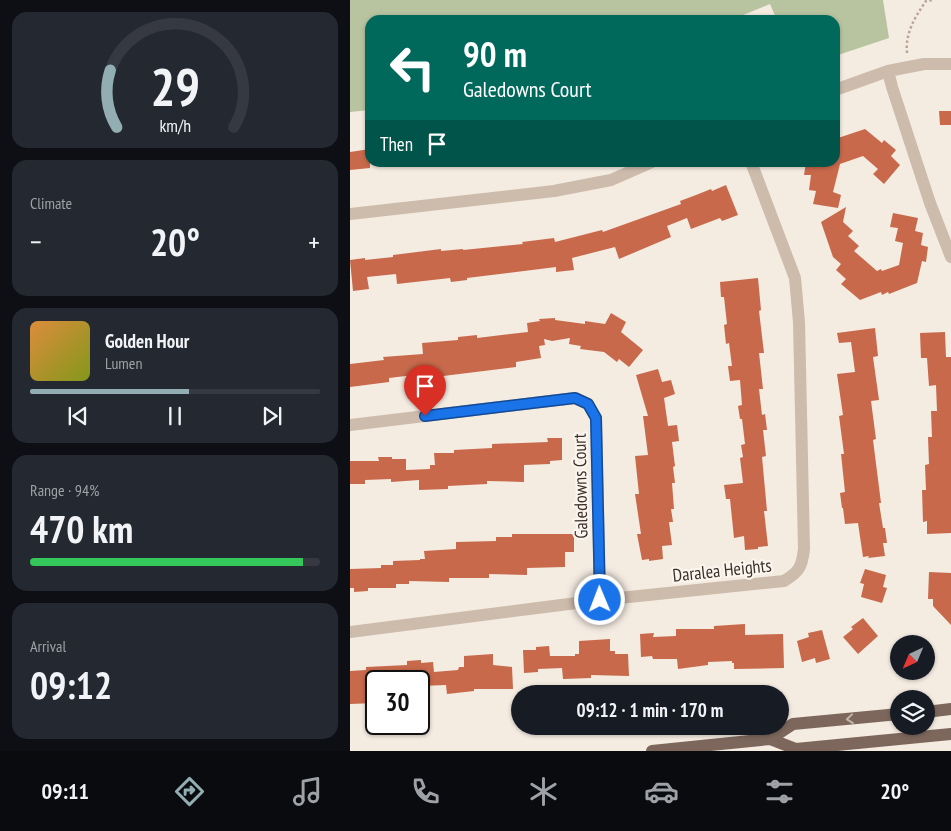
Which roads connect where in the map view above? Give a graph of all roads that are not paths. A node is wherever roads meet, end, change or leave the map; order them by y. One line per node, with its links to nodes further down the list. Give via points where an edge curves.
1 (951, 64): 2 (street, via 908,66)
2 (888, 71): 3 (street); 7 (street, via 930,203)
3 (840, 88)
4 (640, 167): 6 (street, via 610,180 554,190)
5 (753, 167): 9 (street, Daralea Heights, via 796,278 803,563 784,581)
6 (350, 214)
7 (950, 254)
8 (350, 425): 9 (street, Galedowns Court, via 575,398 588,404 596,418)
9 (600, 600): 10 (street, Daralea Heights)
10 (350, 632)
11 (951, 709): 12 (main road)
12 (935, 711)
13 (890, 715): 15 (main road, one-way to 15, via 793,724)
14 (951, 734): 16 (main road)
15 (770, 739): 16 (main road, via 796,749); 17 (main road)
16 (878, 746)
17 (652, 751)

